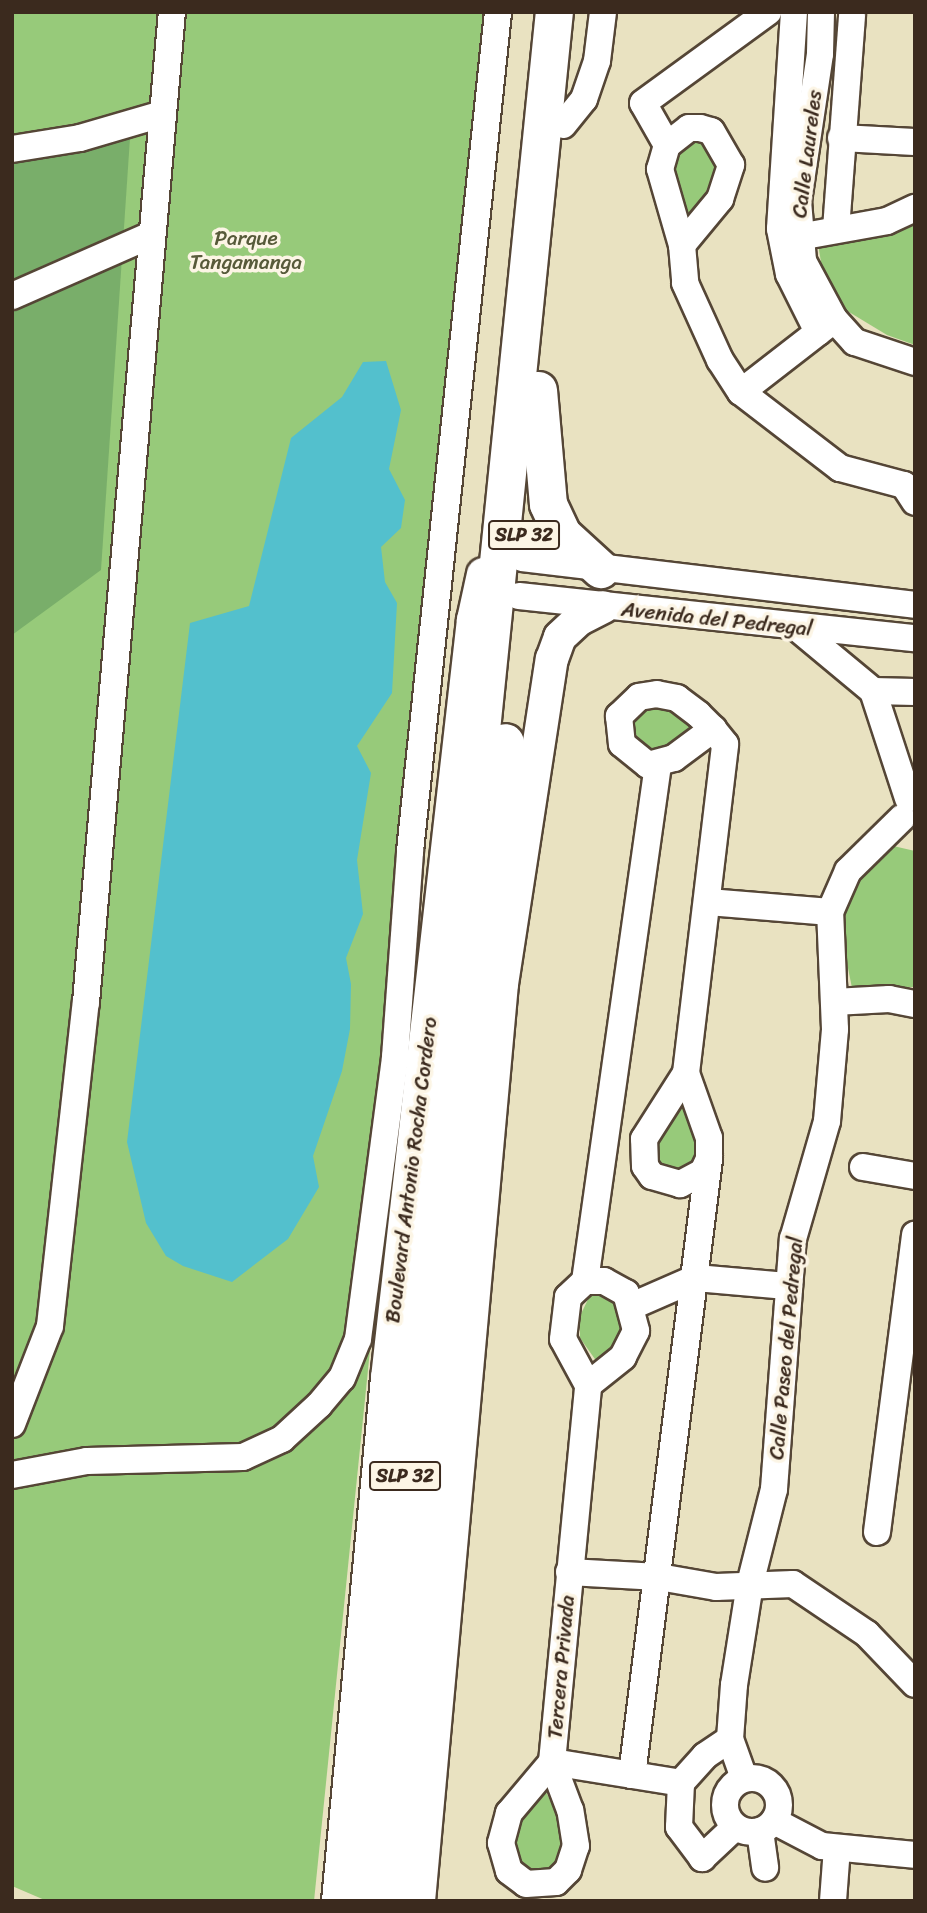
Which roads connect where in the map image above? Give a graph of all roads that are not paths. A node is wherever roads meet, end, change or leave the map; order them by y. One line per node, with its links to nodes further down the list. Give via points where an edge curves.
1 (172, 12): 12 (street)
2 (498, 12): 63 (street, via 410,851 395,1057 358,1339 342,1378 319,1405 282,1439 243,1457 87,1461)
3 (554, 12): 28 (highway, SLP 32)
4 (574, 12): 13 (highway, SLP 32)
5 (603, 12): 13 (street, via 597,61 584,99)
6 (768, 12): 16 (street, via 643,103)
7 (794, 12): 11 (street)
8 (821, 12): 10 (street, Calle Laureles)
9 (853, 14): 10 (street); 15 (street)
10 (820, 54): 11 (street); 20 (street, Calle Laureles, via 799,201)
11 (792, 80): 20 (street)
12 (162, 114): 17 (street, via 80,138); 21 (street)
13 (563, 124): 26 (highway, SLP 32)
14 (914, 137): 15 (street)
15 (841, 138): 19 (street)
16 (667, 145): 22 (street, via 660,169); 22 (street, via 689,128 711,131 731,165 720,199)
17 (12, 149)
18 (915, 208): 19 (street, via 887,221)
19 (836, 229): 20 (street)
20 (789, 233): 24 (street, Calle Laureles)
21 (151, 235): 23 (street); 62 (street, via 86,1002 52,1312)
22 (682, 245): 27 (street, via 685,284 720,360)
23 (12, 296)
24 (826, 326): 25 (street, Calle Laureles, via 855,342); 27 (street)
25 (915, 362)
26 (538, 390): 30 (highway, SLP 32); 31 (highway, via 548,504 562,534)
27 (741, 392): 29 (street, via 840,468)
28 (512, 443): 51 (highway, SLP 32); 79 (main road, Boulevard Antonio Rocha Cordero, via 473,620 387,1378)
29 (911, 489)
30 (522, 558): 31 (street, Avenida del Pedregal); 33 (highway, SLP 32)
31 (600, 569): 32 (street, Avenida del Pedregal)
32 (691, 579): 34 (street, Avenida del Pedregal); 36 (street)
33 (519, 596): 35 (street, Avenida del Pedregal); 45 (highway, SLP 32)
34 (915, 605)
35 (603, 607): 36 (street, Avenida del Pedregal); 48 (main road, via 578,620 561,637 552,659)
36 (687, 613): 37 (street, Avenida del Pedregal)
37 (796, 627): 38 (street, Avenida del Pedregal); 39 (street)
38 (915, 638)
39 (873, 691): 40 (street); 42 (street, Calle Paseo del Pedregal)
40 (915, 692)
41 (713, 729): 43 (street); 43 (street, via 677,698 657,694 632,701 619,716 622,744 638,760); 46 (street, via 725,744 725,762)
42 (904, 749): 44 (street, Calle Paseo del Pedregal)
43 (658, 765): 58 (street)
44 (910, 812): 47 (street, Calle Paseo del Pedregal, via 848,871)
45 (493, 871): 48 (highway); 51 (highway, SLP 32)
46 (709, 902): 47 (street); 52 (street)
47 (830, 912): 49 (street, Calle Paseo del Pedregal)
48 (502, 984): 82 (main road)
49 (834, 1002): 50 (street, via 889,999); 59 (street, Calle Paseo del Pedregal, via 827,1121 793,1239)
50 (915, 1004)
51 (461, 1055): 80 (highway, SLP 32); 81 (highway, SLP 32)
52 (685, 1073): 53 (street, via 709,1138); 53 (street, via 644,1139 645,1166 652,1176 680,1184 703,1172)
53 (709, 1159): 57 (street)
54 (863, 1167): 55 (street)
55 (915, 1176)
56 (915, 1234): 64 (street)
57 (696, 1278): 59 (street); 60 (street); 66 (street)
58 (585, 1281): 60 (street, via 604,1281 626,1293); 61 (street, via 568,1297 563,1339)
59 (787, 1286): 67 (street, Calle Paseo del Pedregal, via 774,1489)
60 (632, 1306): 61 (street, via 636,1331 623,1357)
61 (588, 1385): 65 (street, Tercera Privada)
62 (12, 1424)
63 (12, 1475)
64 (877, 1532)
65 (569, 1572): 66 (street, Tercera Privada); 70 (street, Tercera Privada)
66 (659, 1577): 67 (street, Tercera Privada, via 716,1587); 71 (street)
67 (750, 1584): 68 (street, Tercera Privada, via 793,1584 867,1634); 69 (street, Calle Paseo del Pedregal)
68 (915, 1684)
69 (730, 1739): 72 (street, Calle Paseo del Pedregal); 73 (street, via 705,1756)
70 (552, 1762): 71 (street); 78 (street, via 570,1810 576,1846); 78 (street, via 509,1813 502,1843 509,1871 526,1884)
71 (632, 1774): 73 (street)
72 (744, 1778): 74 (street, via 725,1796 725,1813); 74 (street, via 761,1779 774,1789 779,1805)
73 (681, 1783): 74 (street, via 679,1827 702,1858)
74 (756, 1827): 75 (street); 77 (street)
75 (837, 1848): 76 (street); 83 (street)
76 (915, 1855)
77 (765, 1868)
78 (562, 1891)
79 (338, 1901)
80 (362, 1901)
81 (395, 1901)
82 (419, 1901)
83 (833, 1901)

